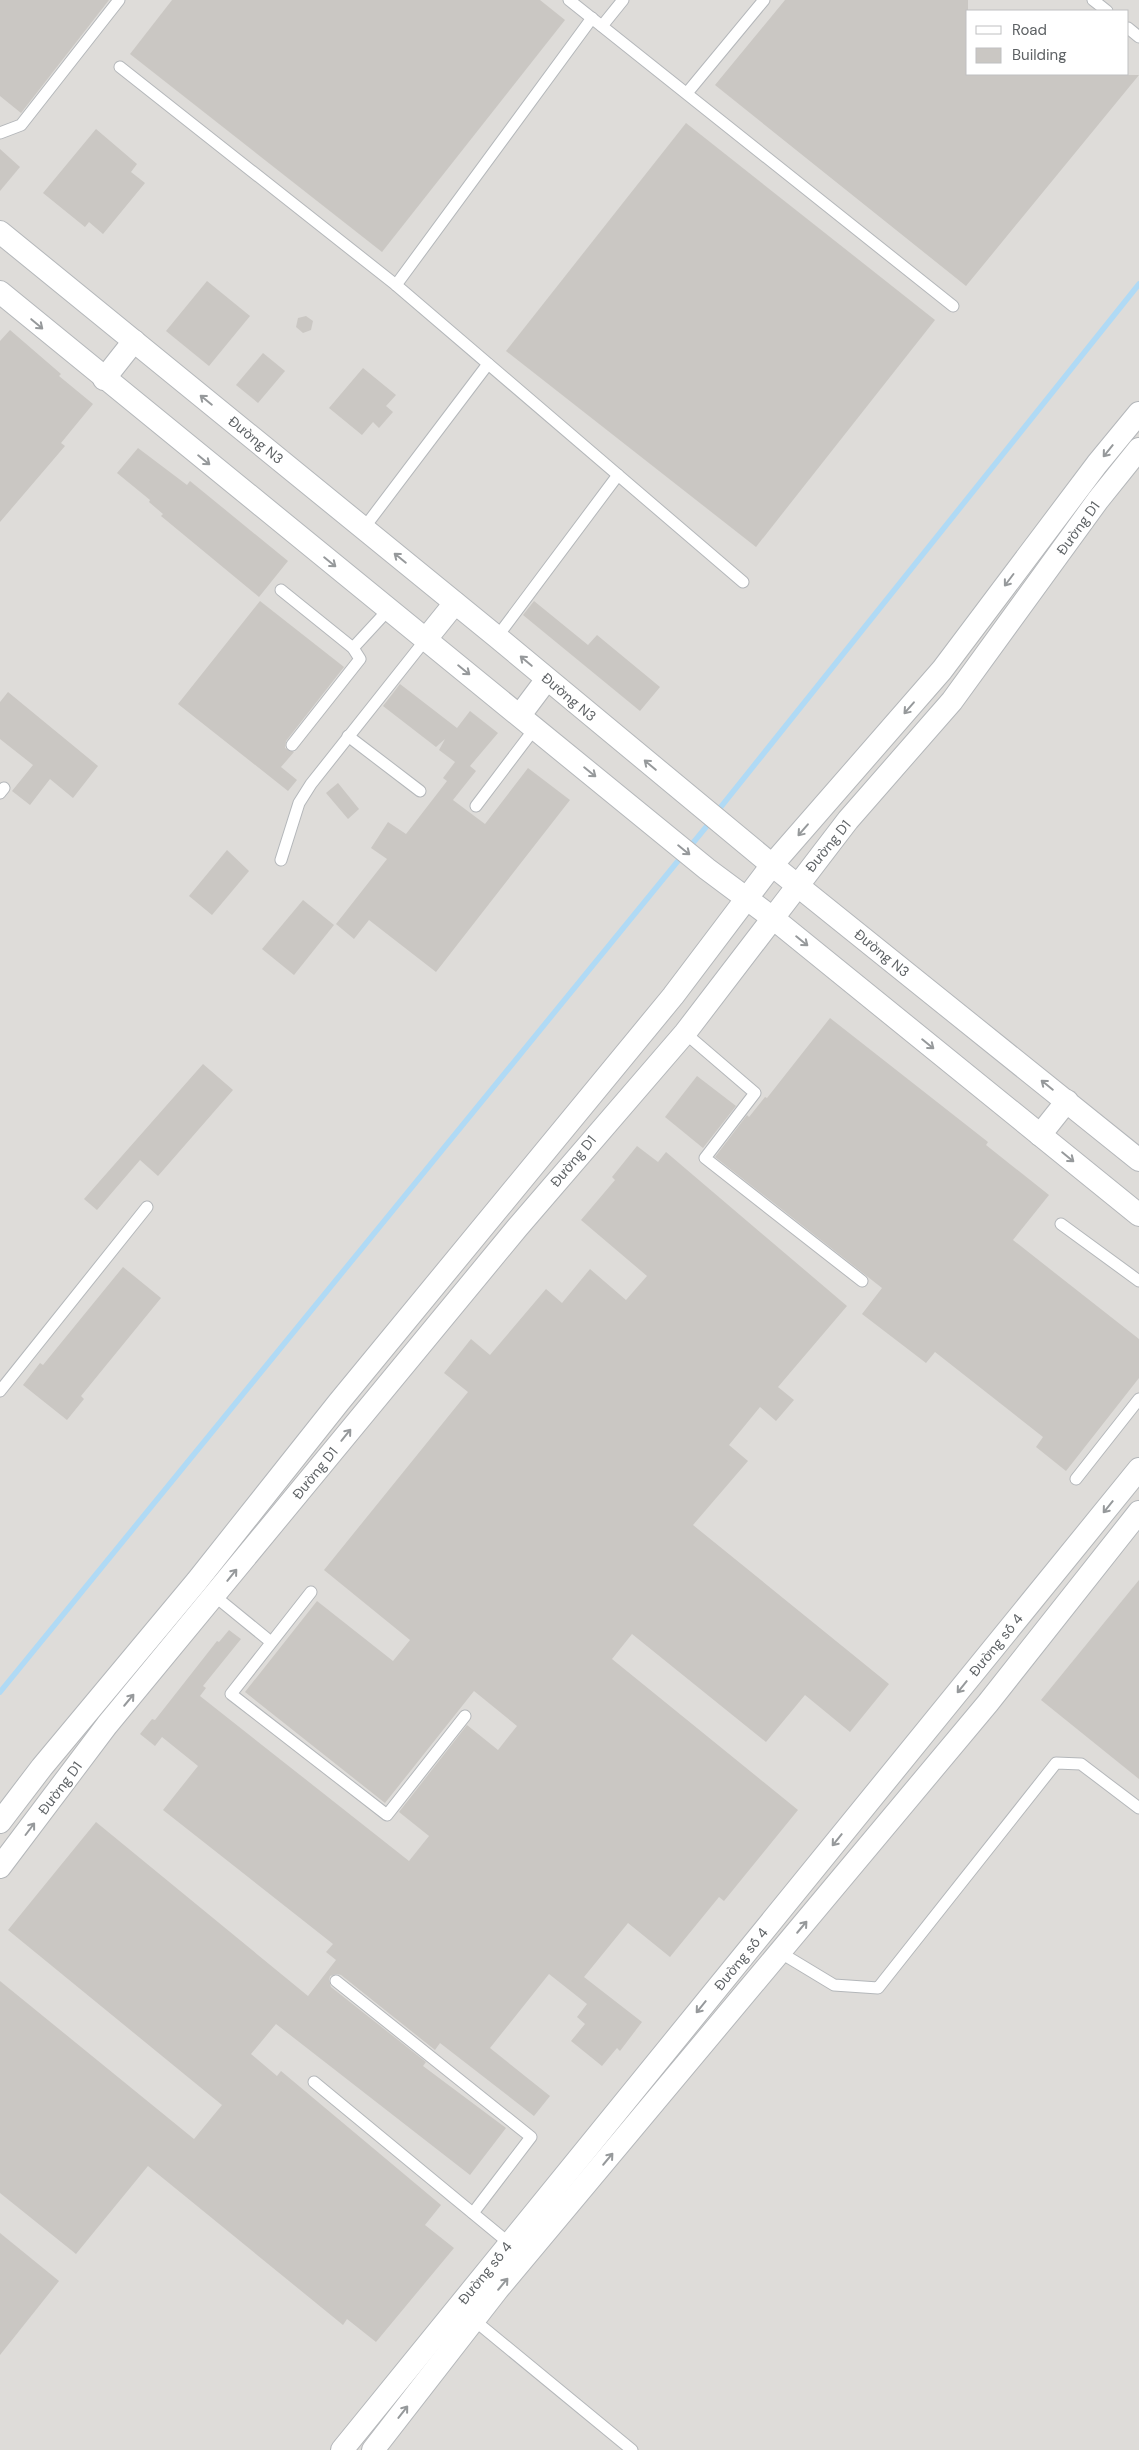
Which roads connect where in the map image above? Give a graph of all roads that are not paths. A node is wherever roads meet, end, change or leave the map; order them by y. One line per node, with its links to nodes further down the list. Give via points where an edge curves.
1 (119, 0): 12 (lane, via 21,125)
2 (570, 0): 7 (lane)
3 (623, 0): 7 (lane)
4 (764, 0): 11 (lane)
5 (1093, 0): 6 (lane)
6 (1106, 10)
7 (597, 22): 11 (lane); 14 (lane)
8 (1129, 29): 9 (lane)
9 (1139, 37)
10 (120, 67): 14 (lane)
11 (687, 94): 16 (lane)
12 (0, 133)
13 (0, 232): 17 (street, Đường N3)
14 (396, 286): 18 (lane)
15 (0, 292): 19 (street, one-way to 19)
16 (952, 306)
17 (134, 341): 19 (street); 23 (street, Đường N3, one-way to 17)
18 (488, 364): 22 (lane); 23 (lane)
19 (104, 379): 27 (street, one-way to 27)
20 (1139, 413): 38 (street, Đường D1, one-way to 38, via 942,670)
21 (1139, 449): 39 (street, Đường D1, via 1098,500 952,701 848,820)
22 (618, 475): 24 (lane); 28 (lane)
23 (364, 528): 26 (street, Đường N3, one-way to 23)
24 (743, 582)
25 (281, 590): 30 (lane)
26 (455, 602): 28 (street, Đường N3); 29 (street)
27 (389, 609): 29 (street); 30 (lane)
28 (497, 637): 31 (street, Đường N3, one-way to 28)
29 (426, 639): 32 (street, one-way to 32); 33 (lane)
30 (353, 648): 34 (lane, via 360,659)
31 (548, 679): 32 (street); 38 (street, Đường N3, one-way to 31)
32 (528, 722): 36 (lane); 40 (street, one-way to 40)
33 (348, 736): 35 (lane); 37 (lane, via 299,803)
34 (292, 746)
35 (420, 791)
36 (476, 806)
37 (281, 860)
38 (772, 865): 39 (street, Đường N3); 40 (street, Đường D1)
39 (797, 885): 41 (street, Đường D1); 43 (street, Đường N3, one-way to 39)
40 (746, 900): 41 (street); 47 (street, Đường D1, via 673,996)
41 (774, 919): 42 (street, Đường D1); 44 (street, one-way to 44)
42 (685, 1033): 50 (street, Đường D1); 51 (lane, via 755,1093 705,1158)
43 (1067, 1101): 44 (street); 45 (street, Đường N3)
44 (1040, 1135): 48 (street, one-way to 48)
45 (1139, 1160)
46 (147, 1207): 53 (lane)
47 (496, 1210): 50 (street); 58 (street, Đường D1)
48 (1139, 1215)
49 (1061, 1224): 52 (lane)
50 (517, 1228): 60 (street, Đường D1, one-way to 50)
51 (862, 1281)
52 (1139, 1281)
53 (0, 1391)
54 (1139, 1399): 56 (lane)
55 (1139, 1469): 64 (street, Đường số 4, one-way to 64)
56 (1076, 1479)
57 (1139, 1512): 66 (street, Đường số 4)
58 (198, 1581): 60 (lane); 65 (street, Đường D1)
59 (311, 1592): 61 (lane)
60 (215, 1596): 61 (lane); 67 (street, Đường D1, one-way to 60, via 107,1725)
61 (271, 1642): 62 (lane, via 231,1694 387,1815)
62 (465, 1716)
63 (1139, 1808): 68 (lane, via 1081,1764 1056,1763 878,1988 834,1985)
64 (860, 1813): 66 (street); 70 (street, Đường số 4, one-way to 70)
65 (0, 1822)
66 (881, 1832): 68 (street, Đường số 4, one-way to 66)
67 (0, 1867)
68 (780, 1953): 71 (street, Đường số 4)
69 (336, 1981): 73 (lane, via 531,2137)
70 (723, 1981): 71 (street); 74 (street, Đường số 4, one-way to 74)
71 (743, 1998): 75 (street, Đường số 4, one-way to 71)
72 (314, 2082): 73 (lane)
73 (473, 2213): 74 (lane)
74 (509, 2243): 76 (street, Đường số 4)
75 (474, 2320): 77 (street, Đường số 4, one-way to 75); 78 (lane)
76 (342, 2450)
77 (373, 2450)
78 (632, 2450)

